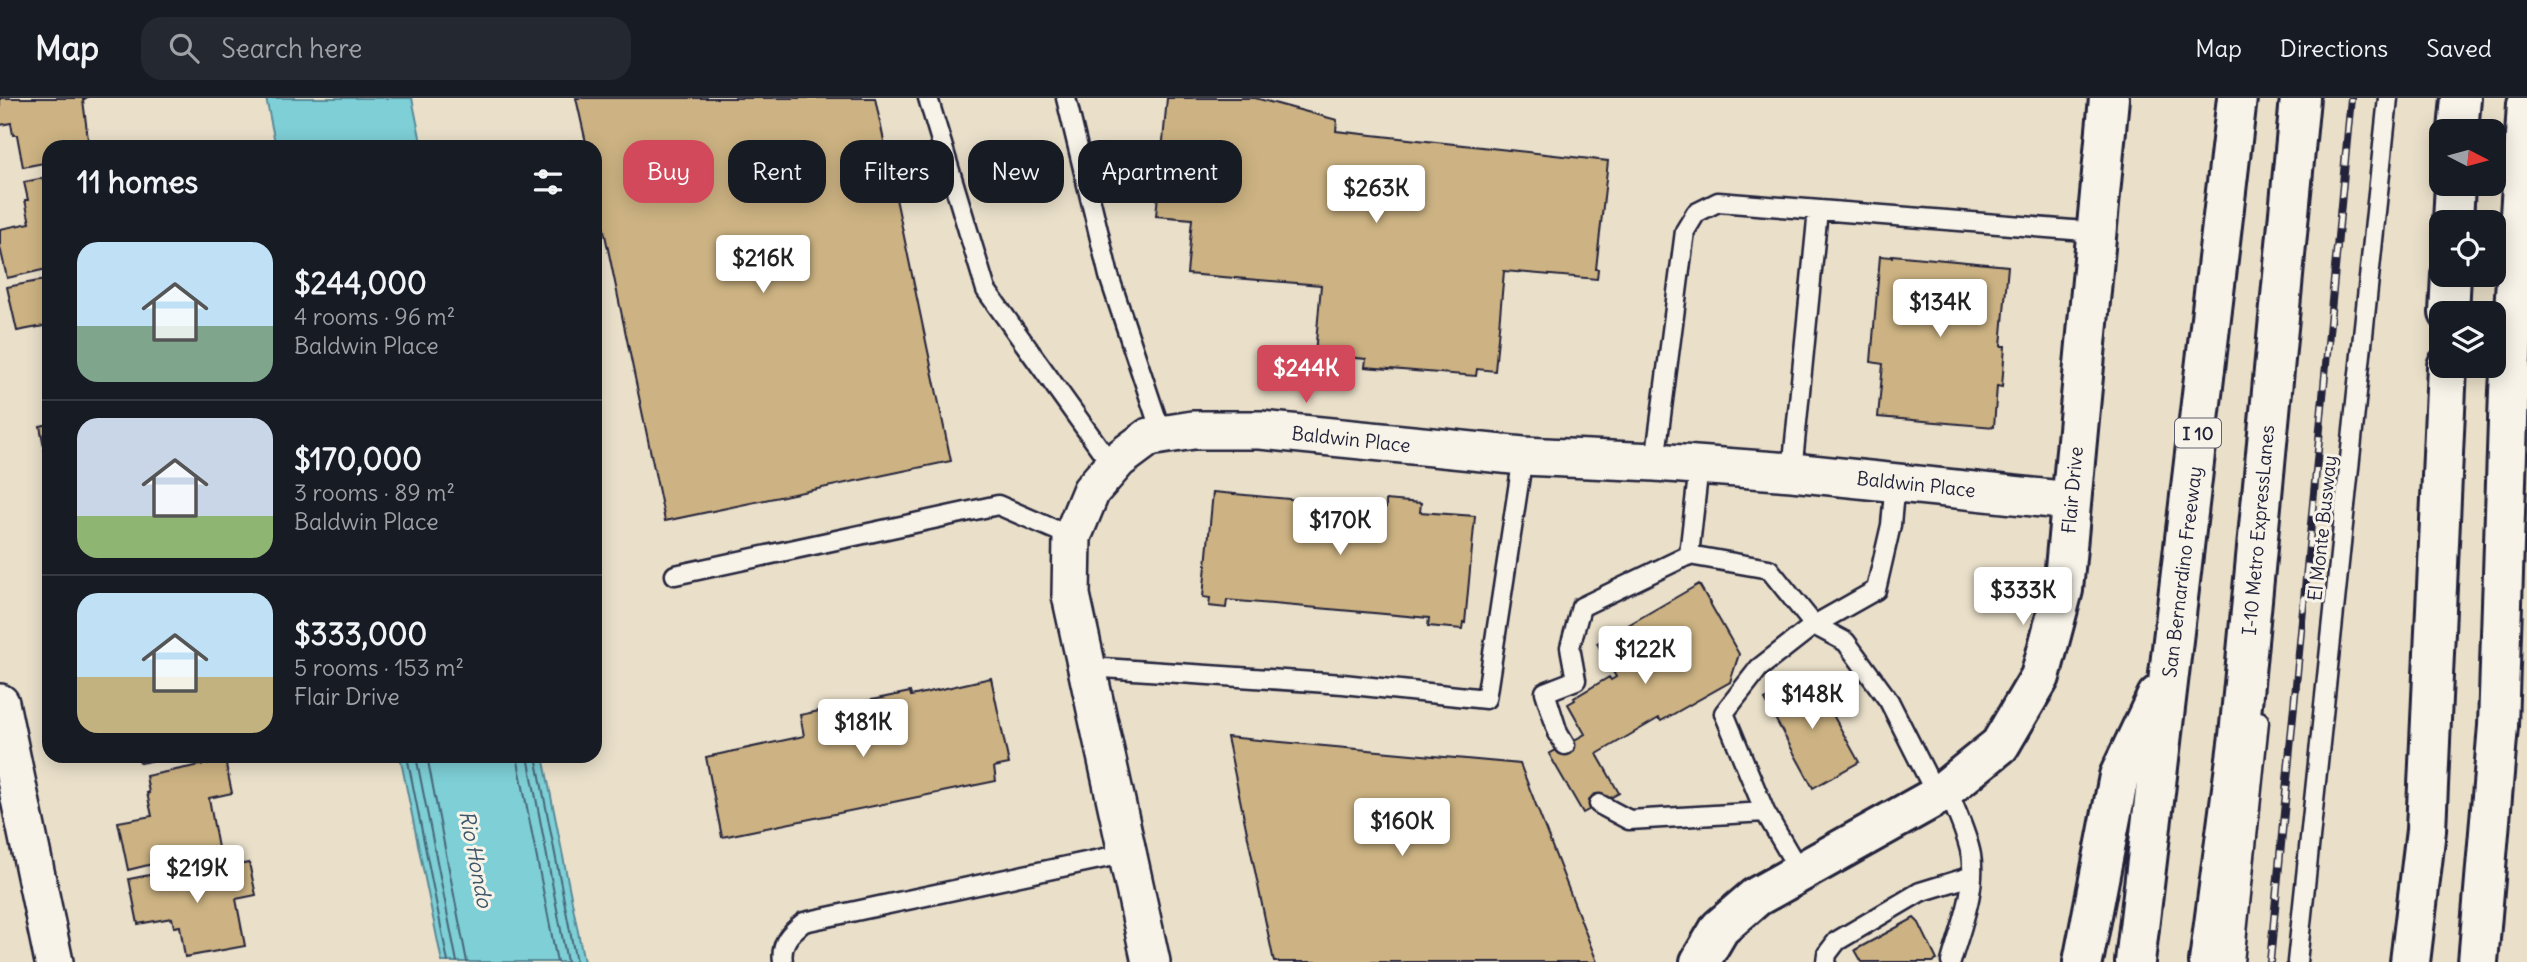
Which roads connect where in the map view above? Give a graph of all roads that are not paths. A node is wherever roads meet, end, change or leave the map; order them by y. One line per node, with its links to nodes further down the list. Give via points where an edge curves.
1 (928, 98): 18 (lane, via 986,290)
2 (1066, 98): 14 (lane, via 1109,276)
3 (2109, 98): 12 (main road, Flair Drive)
4 (2237, 98): 27 (main road, San Bernardino Freeway / I 10)
5 (2300, 98): 11 (main road, I-10 Metro ExpressLanes)
6 (2388, 98): 48 (lane, El Monte Busway)
7 (2460, 98): 9 (main road)
8 (2527, 104): 50 (main road, via 2510,391 2498,726)
9 (2459, 119)
10 (1818, 210): 12 (lane); 16 (lane, via 1718,202 1696,213 1685,231); 19 (lane)
11 (2289, 211): 21 (lane); 46 (main road, I-10 Metro ExpressLanes, via 2239,736)
12 (2098, 232): 22 (main road, Flair Drive)
13 (2446, 378): 49 (main road, via 2426,830)
14 (1162, 435): 15 (street, Baldwin Place, via 1260,430); 18 (street, Baldwin Place, via 1149,437)
15 (1523, 456): 16 (street, Baldwin Place); 28 (lane, via 1486,699)
16 (1655, 462): 17 (street, Baldwin Place)
17 (1699, 466): 19 (street, Baldwin Place); 24 (lane)
18 (1113, 467): 23 (street, Baldwin Place, via 1091,491)
19 (1792, 472): 20 (street, Baldwin Place)
20 (1895, 481): 22 (street, Baldwin Place); 26 (lane, via 1891,525 1876,590)
21 (2280, 493)
22 (2071, 501): 32 (main road, Flair Drive, via 2063,590 2040,677 2000,745)
23 (1072, 537): 25 (lane, via 998,505); 28 (street, Baldwin Place, via 1071,595)
24 (1689, 555): 26 (lane, via 1769,569); 31 (lane, via 1581,607 1570,647 1576,680 1545,692)
25 (675, 575)
26 (1814, 625): 32 (lane, via 1846,642); 34 (lane, via 1759,667 1724,713)
27 (2171, 666): 44 (main road, via 2119,776); 45 (main road, San Bernardino Freeway / I 10)
28 (1088, 667): 35 (street, Baldwin Place)
29 (0, 703): 38 (street)
30 (2260, 710): 47 (lane)
31 (1565, 745)
32 (1942, 792): 36 (main road, Flair Drive); 37 (lane, via 1971,855)
33 (1600, 804): 34 (lane, via 1629,820)
34 (1765, 812): 36 (lane)
35 (1128, 852): 39 (lane, via 804,922 787,936); 40 (street, Baldwin Place)
36 (1800, 872): 41 (main road, Flair Drive, via 1729,918)
37 (1972, 876): 42 (lane, via 1920,892 1837,941); 43 (lane)
38 (54, 962)
39 (783, 962)
40 (1151, 962)
41 (1700, 962)
42 (1826, 962)
43 (1951, 962)
44 (2083, 962)
45 (2134, 962)
46 (2209, 962)
47 (2234, 962)
48 (2297, 962)
49 (2410, 962)
50 (2478, 962)

